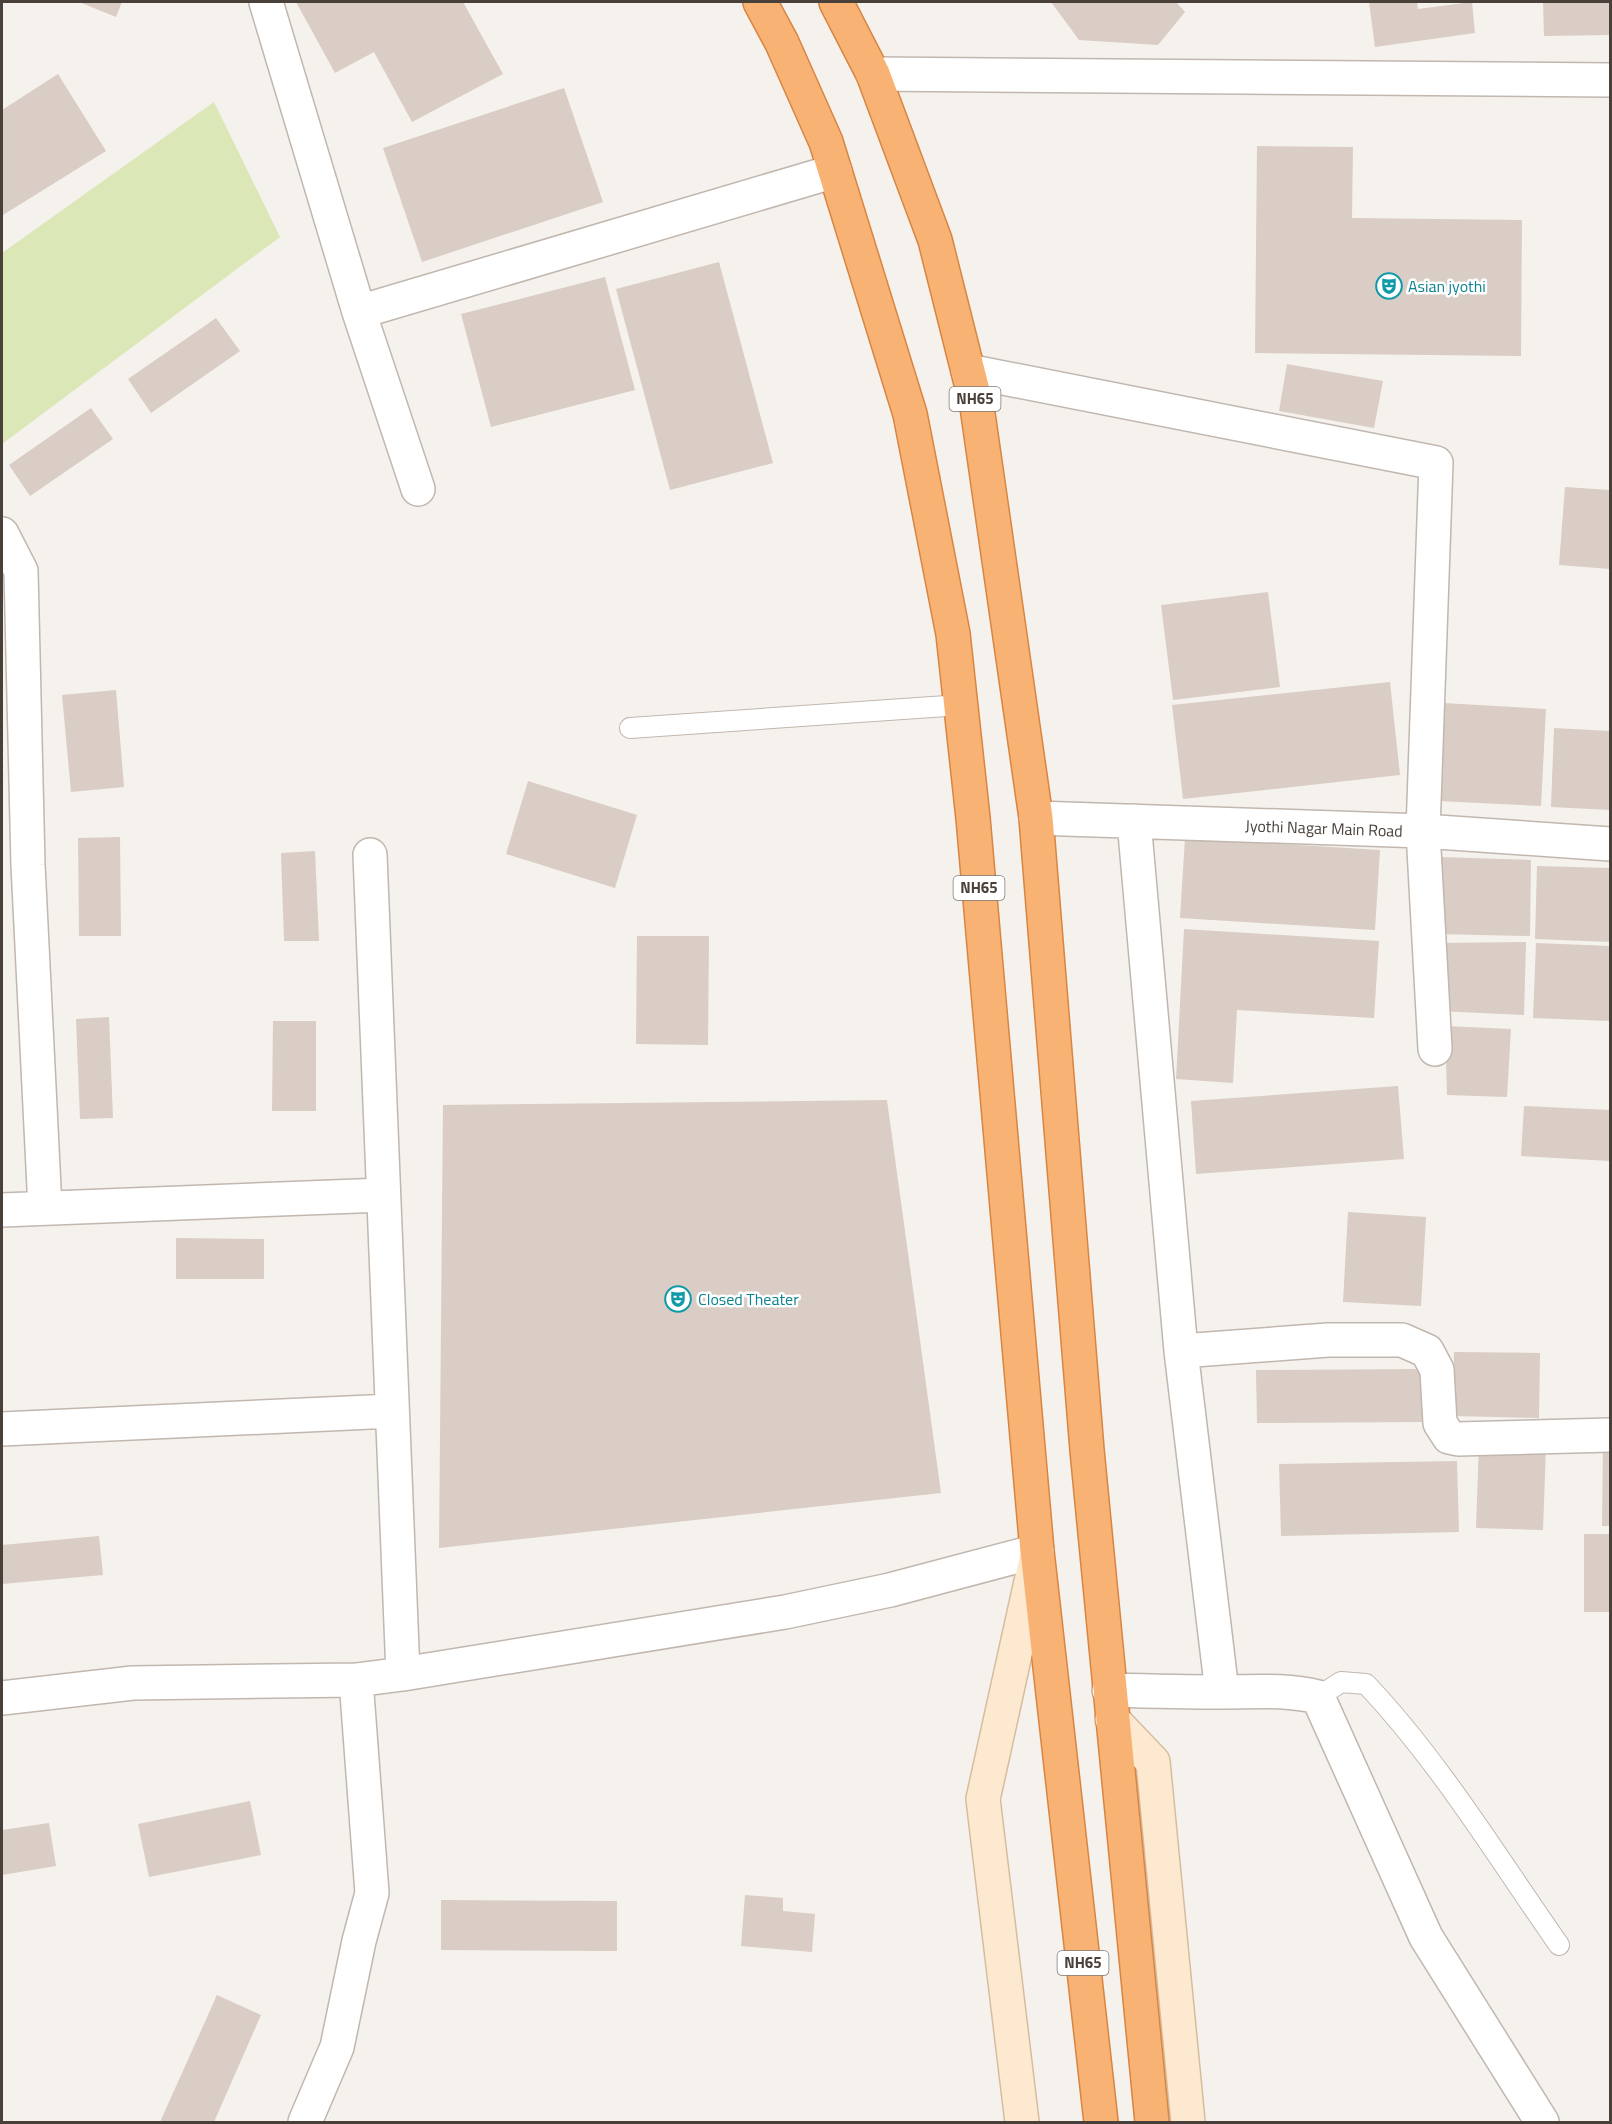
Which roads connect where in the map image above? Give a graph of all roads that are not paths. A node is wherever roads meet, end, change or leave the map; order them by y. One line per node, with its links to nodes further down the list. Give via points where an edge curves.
1 (266, 2): 7 (street)
2 (760, 2): 6 (highway, NH65, via 826,142)
3 (836, 2): 4 (highway, NH65)
4 (873, 74): 5 (street); 8 (highway, NH65, via 935,240)
5 (1611, 80)
6 (835, 171): 7 (street); 11 (highway, NH65, via 910,414 953,634)
7 (359, 312): 9 (street)
8 (968, 371): 13 (highway, NH65, via 977,407); 15 (street, via 1436,463)
9 (418, 489)
10 (2, 534): 20 (street, via 21,571 28,866)
11 (961, 705): 12 (lane); 26 (highway, NH65)
12 (630, 728)
13 (1036, 818): 14 (street, Jyothi Nagar Main Road); 32 (highway, NH65)
14 (1134, 821): 15 (street, Jyothi Nagar Main Road); 22 (street)
15 (1423, 831): 16 (street, Jyothi Nagar Main Road); 18 (street)
16 (1611, 844)
17 (370, 855): 19 (street)
18 (1435, 1049)
19 (383, 1195): 20 (street); 23 (street)
20 (45, 1208): 21 (street)
21 (2, 1210)
22 (1181, 1351): 25 (street, via 1328,1340 1402,1340 1427,1350 1437,1370 1440,1423 1449,1437); 29 (street)
23 (392, 1411): 24 (street); 27 (street)
24 (2, 1429)
25 (1611, 1435)
26 (1037, 1551): 27 (street, via 890,1590 785,1612); 35 (street, via 983,1799); 36 (highway, NH65)
27 (403, 1674): 28 (street)
28 (356, 1680): 31 (street, via 134,1683); 34 (street, via 372,1893 337,2047)
29 (1222, 1692): 30 (street, via 1264,1690); 32 (street)
30 (1318, 1697): 33 (lane, via 1341,1682 1366,1684 1424,1753); 39 (street, via 1426,1936)
31 (2, 1698)
32 (1110, 1705): 37 (highway, NH65); 38 (street, via 1153,1762)
33 (1559, 1945)
34 (305, 2122)
35 (1022, 2122)
36 (1101, 2122)
37 (1152, 2122)
38 (1188, 2122)
39 (1542, 2122)

